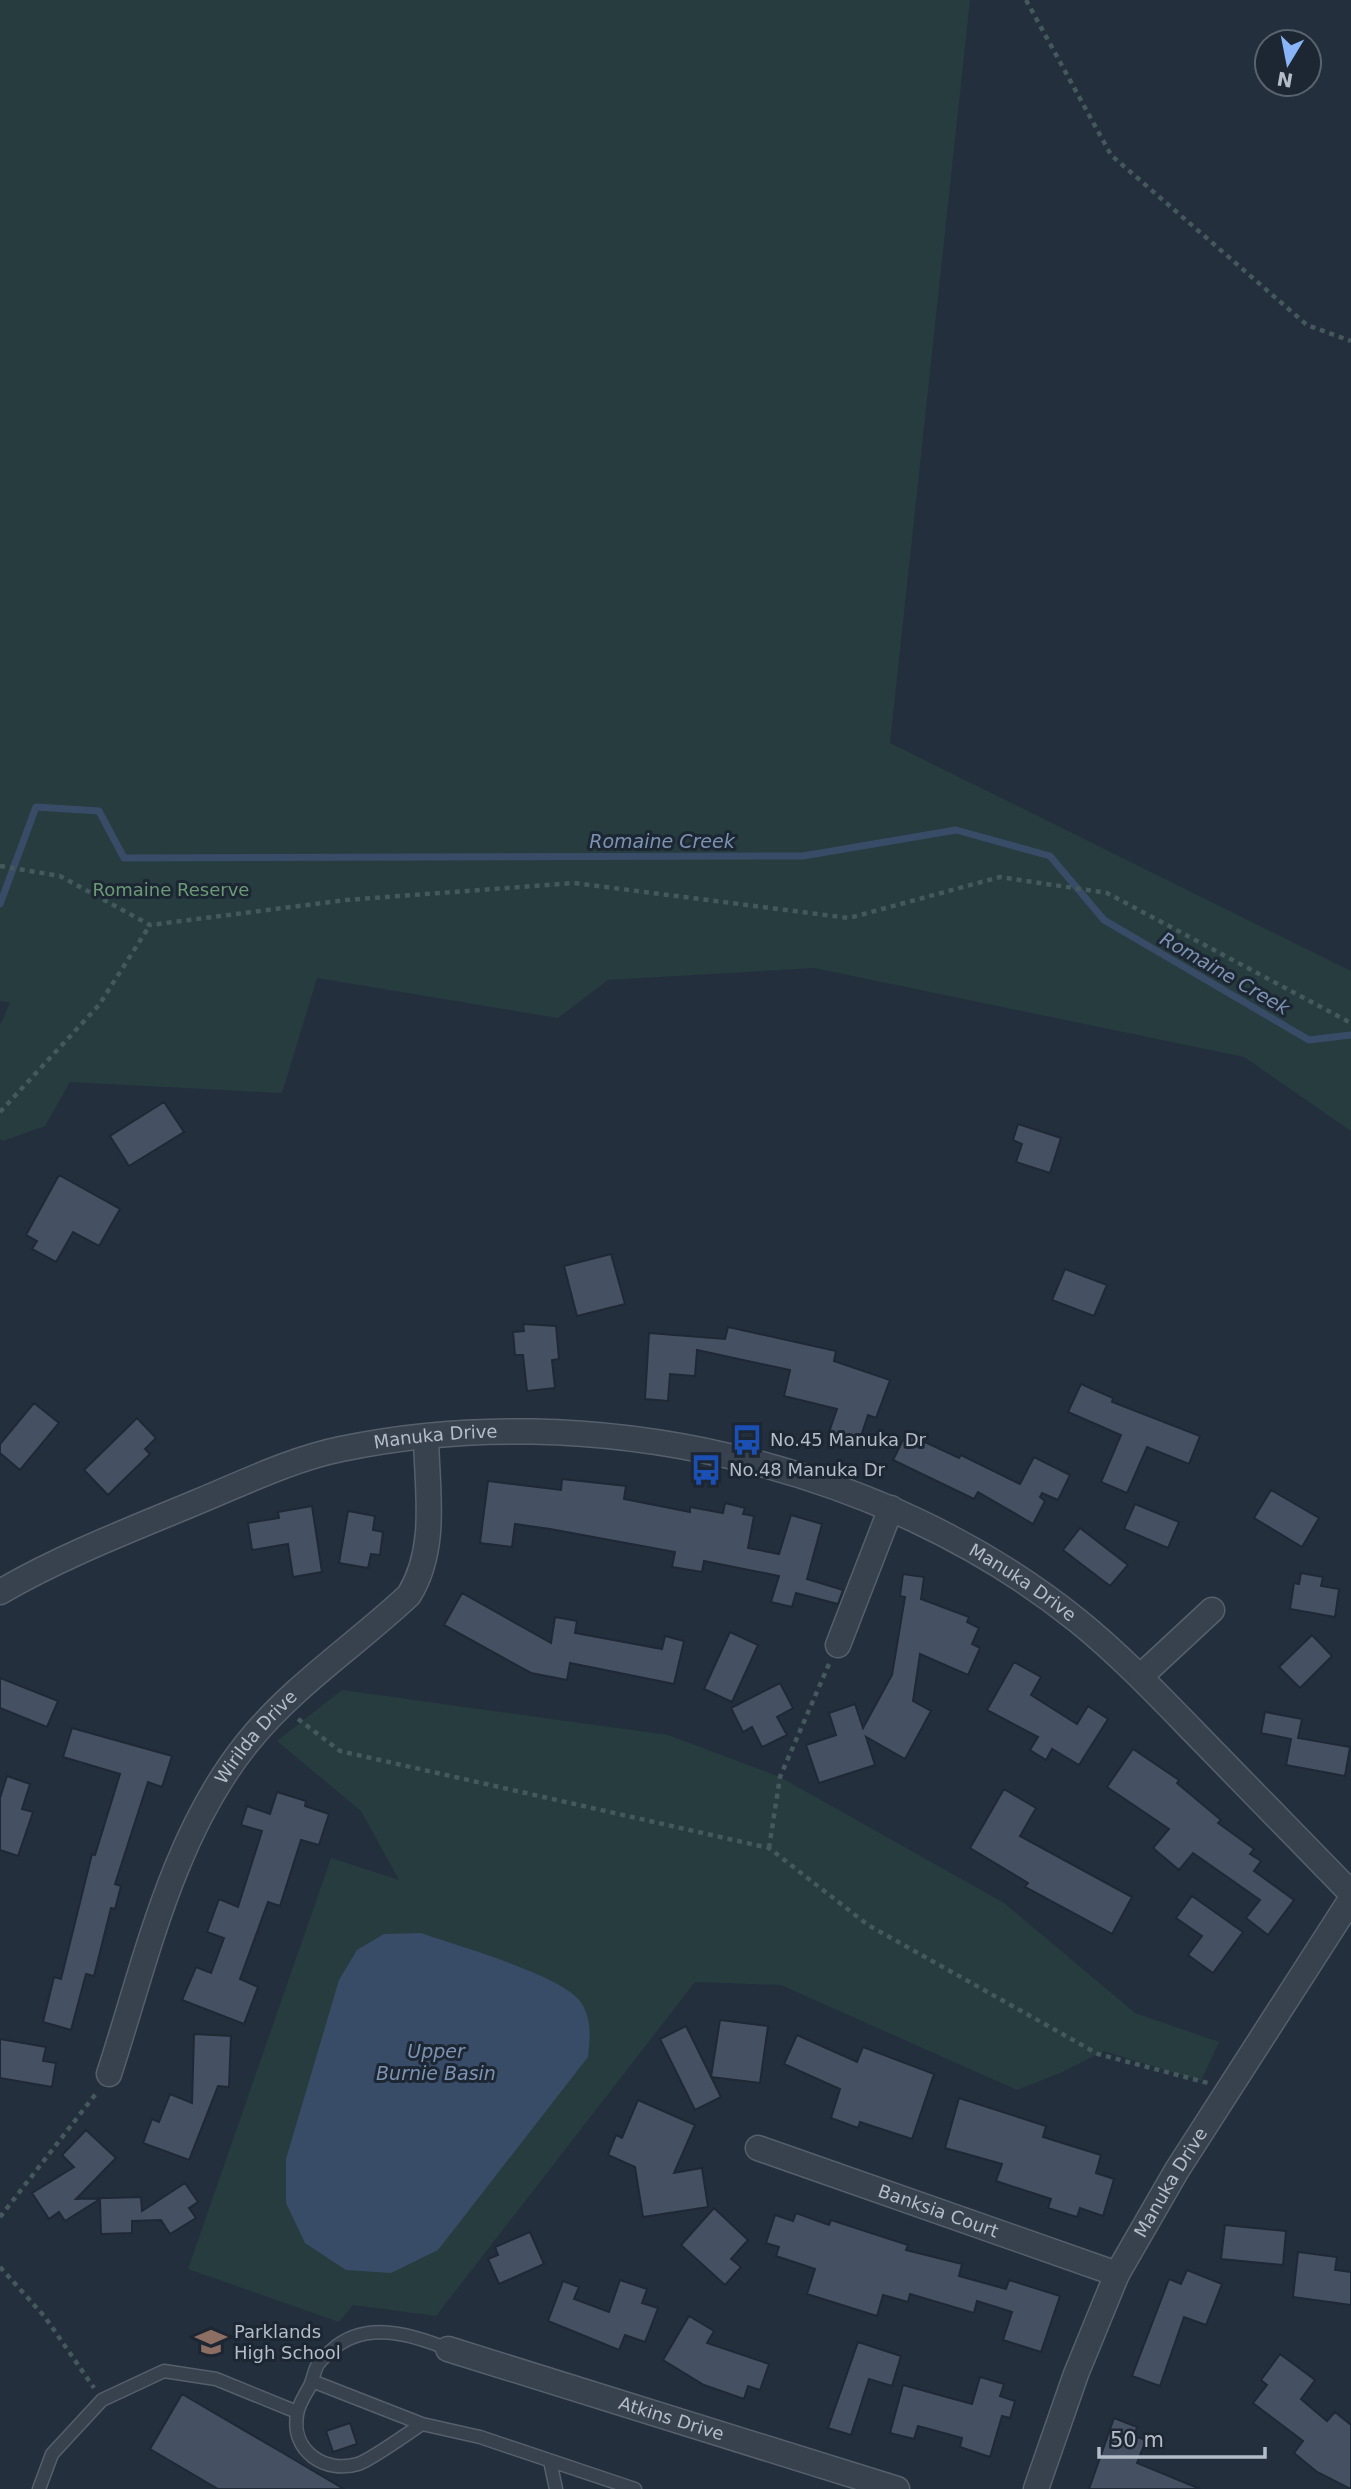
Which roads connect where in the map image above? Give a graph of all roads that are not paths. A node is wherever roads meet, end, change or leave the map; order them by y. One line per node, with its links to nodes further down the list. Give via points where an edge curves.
1 (426, 1437): 2 (street, Manuka Drive, via 523,1431 603,1434 679,1445 761,1464); 3 (street, Manuka Drive, via 339,1449 252,1479 30,1574); 9 (street, Wirilda Drive, via 429,1539 421,1574 409,1595 249,1740 211,1791 180,1855)
2 (891, 1508): 5 (street); 6 (street, Manuka Drive, via 1002,1567 1077,1620)
3 (0, 1592)
4 (1212, 1610): 6 (street)
5 (838, 1645)
6 (1141, 1676): 7 (street, Manuka Drive)
7 (1351, 1893)
8 (1351, 1899): 11 (street, Manuka Drive)
9 (110, 2074)
10 (758, 2148): 11 (street, Banksia Court)
11 (1117, 2274): 21 (street, Manuka Drive)
12 (447, 2349): 13 (lane, via 388,2331 358,2335 318,2363); 20 (street, Atkins Drive)
13 (312, 2381): 14 (lane); 15 (lane)
14 (297, 2412): 15 (lane, via 302,2447 315,2460 337,2467 360,2463); 17 (lane, via 216,2379 164,2371 102,2400 52,2454)
15 (422, 2424): 16 (lane)
16 (551, 2461): 18 (lane); 19 (lane)
17 (38, 2489)
18 (556, 2489)
19 (635, 2489)
20 (897, 2489)
21 (1036, 2489)

